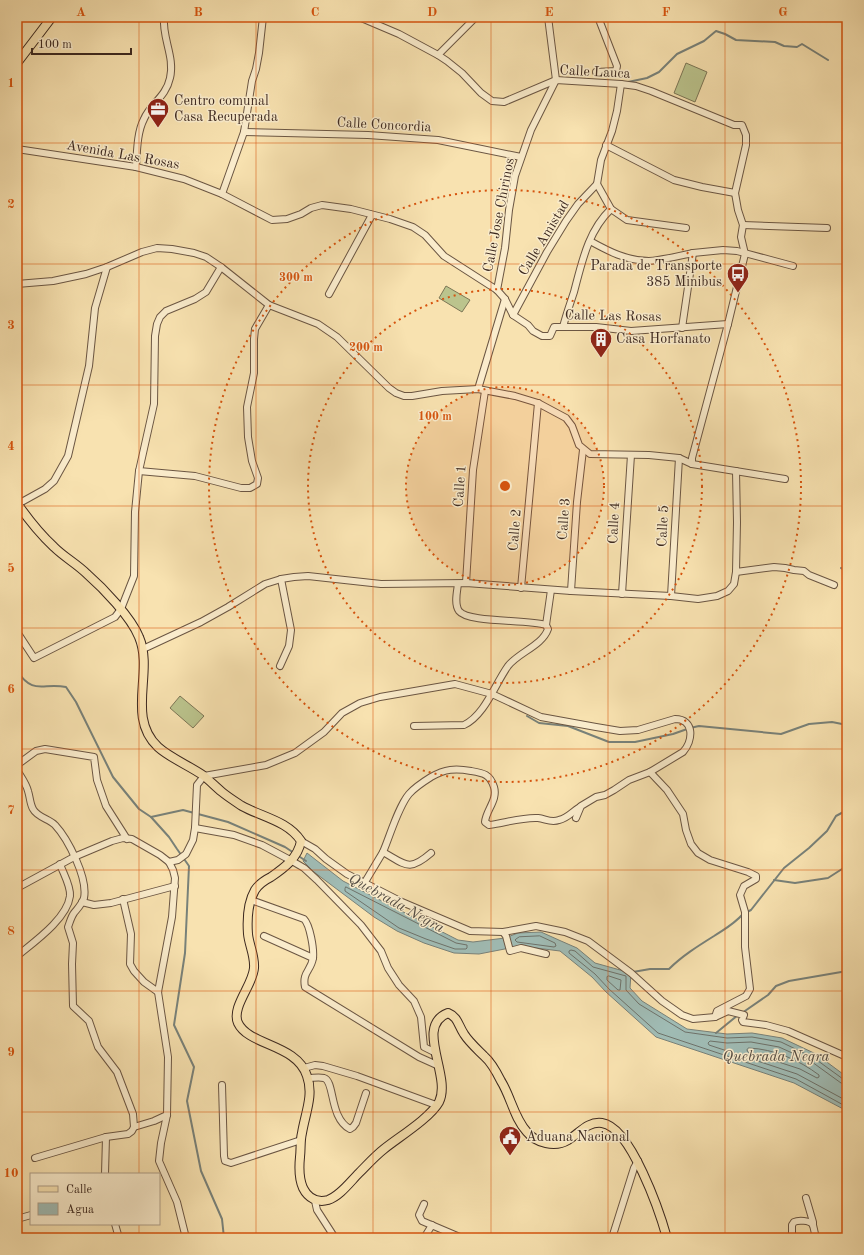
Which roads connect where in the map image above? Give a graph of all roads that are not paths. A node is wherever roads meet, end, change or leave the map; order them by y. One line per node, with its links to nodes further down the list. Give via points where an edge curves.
1 (52, 17): 9 (main road)
2 (164, 17): 17 (street, via 165,37 172,64 170,77 166,90 144,118)
3 (262, 17): 13 (street)
4 (359, 17): 8 (street, Calle Lauca)
5 (476, 17): 8 (street)
6 (548, 17): 11 (street)
7 (598, 17): 10 (street, via 617,66 616,71)
8 (438, 54): 11 (street, Calle Lauca, via 492,101 504,102)
9 (17, 63)
10 (596, 72)
11 (556, 80): 12 (street, Calle Lauca); 16 (street, Calle Jose Chirinos, via 531,130)
12 (621, 84): 14 (street, via 617,111); 19 (street, Calle Lauca, via 636,86 734,125 742,125 746,145)
13 (244, 132): 16 (street, Calle Concordia, via 368,135 438,140); 20 (street)
14 (606, 145): 18 (street); 19 (street, via 674,180)
15 (17, 149): 17 (street, Avenida Las Rosas)
16 (521, 157): 33 (street, Calle Jose Chirinos, via 513,188)
17 (136, 167): 20 (street, Avenida Las Rosas, via 184,179)
18 (597, 184): 21 (street); 37 (street, Calle Amistad, via 566,221)
19 (735, 193): 23 (street)
20 (222, 194): 22 (street, Calle Las Rosas, via 272,220 287,219 322,205)
21 (611, 209): 24 (street, via 627,220); 26 (street, via 598,224)
22 (372, 215): 33 (street, Calle Las Rosas, via 413,227 444,256); 34 (street)
23 (743, 225): 25 (street); 28 (street, via 741,237)
24 (686, 228)
25 (827, 228)
26 (590, 241): 27 (street, via 626,258 649,261); 39 (street)
27 (692, 253): 28 (street, via 723,250); 40 (street)
28 (745, 254): 29 (street); 38 (street)
29 (793, 266)
30 (107, 267): 31 (street, via 158,248 194,253); 32 (street, via 53,281); 51 (street, via 95,308 89,366 68,456 54,481 45,489)
31 (221, 267): 36 (street); 48 (street, via 206,292 166,311 157,324 154,404)
32 (17, 284)
33 (497, 290): 35 (street, Calle Las Rosas)
34 (329, 294)
35 (505, 299): 37 (street, Calle Las Rosas); 41 (street)
36 (269, 305): 41 (street, via 318,324 337,337 396,393 412,396); 48 (street, via 254,339 254,373 247,407 248,437 258,478 257,484 250,488 241,488 196,476)
37 (513, 315): 39 (street, Calle Las Rosas, via 542,336 550,336 554,327)
38 (728, 324): 40 (street, Calle Las Rosas); 47 (street)
39 (563, 327): 40 (street, Calle Las Rosas, via 630,331)
40 (682, 328)
41 (478, 389): 42 (street)
42 (485, 391): 43 (street); 54 (street, Calle 1, via 473,470)
43 (538, 403): 44 (street, via 566,418 572,426 578,445); 57 (street, Calle 2)
44 (583, 450): 45 (street, via 590,454); 59 (street, Calle 3)
45 (631, 455): 46 (street); 60 (street, Calle 4)
46 (679, 458): 47 (street); 61 (street, Calle 5)
47 (692, 464): 49 (street)
48 (139, 471): 62 (street, via 135,512 134,576)
49 (736, 472): 50 (street); 52 (street)
50 (785, 479)
51 (17, 504): 62 (main road, via 42,536 87,574)
52 (736, 572): 56 (street, via 785,568 804,571); 61 (street, via 734,584 728,591 717,596 698,599)
53 (281, 579): 55 (street, via 308,576 381,584); 65 (street, via 265,584 201,622); 66 (street, via 291,630)
54 (466, 583): 55 (street); 57 (street)
55 (458, 584): 63 (street, via 457,605 466,616)
56 (834, 584)
57 (521, 588): 58 (street)
58 (551, 590): 59 (street); 63 (street)
59 (571, 591): 60 (street)
60 (622, 594): 61 (street)
61 (671, 596)
62 (121, 608): 64 (street, via 115,617 34,658); 65 (main road, via 139,636)
63 (546, 625): 67 (street, via 548,629 542,639 514,659)
64 (17, 632)
65 (143, 649): 72 (main road, via 141,707 143,724 148,736 158,747)
66 (280, 666)
67 (492, 694): 68 (street, via 471,722); 71 (street, via 541,717 612,730 638,730 681,719 690,728 686,748); 72 (street, via 455,684 380,696 342,713 324,732 295,753 266,765)
68 (414, 726)
69 (17, 765): 76 (street, via 36,751 45,749 94,757 97,780 106,806)
70 (17, 770): 80 (street, via 25,784 34,811 62,833)
71 (650, 772): 73 (street, via 629,780); 96 (street, via 667,790 683,814 691,844 698,852 710,860 756,876 756,880 744,886 740,895 745,912 749,994 717,1011)
72 (204, 776): 75 (street, via 197,784); 77 (main road, via 224,794 296,833)
73 (581, 806): 74 (street); 78 (street, via 560,820 550,822 539,818 489,825 485,822 485,815 494,798 494,788 486,775 463,768 446,770 423,782 409,795)
74 (576, 818)
75 (196, 824): 81 (street, via 262,845); 82 (street, via 193,840 186,854 178,860)
76 (127, 839): 80 (street, via 112,841); 82 (street, via 140,843)
77 (300, 845): 81 (main road); 84 (street, via 315,849 348,874)
78 (383, 852): 79 (street, via 408,866 421,861); 84 (street)
79 (431, 853)
80 (74, 857): 83 (street); 89 (street, via 84,888)
81 (293, 859): 88 (main road, via 262,882); 97 (street, via 337,899 381,951 388,968 418,1009 424,1047)
82 (169, 862): 85 (street)
83 (60, 864): 86 (street); 93 (street, via 70,891 68,902 57,922)
84 (365, 882): 90 (street, via 402,902 470,931)
85 (175, 886): 87 (street); 95 (street)
86 (17, 888)
87 (123, 899): 89 (street, via 94,905); 95 (street, via 131,934 130,964 150,988)
88 (251, 900): 94 (street, via 304,919 307,922); 100 (main road, via 248,933 254,968 252,979 237,1010 238,1022 243,1030 288,1054)
89 (82, 902): 106 (street, via 68,927 73,943 73,1006 89,1021 98,1047 117,1072 133,1114)
90 (505, 934): 92 (street, via 510,951 521,948); 96 (street, via 536,926 565,932 588,941 682,1015 693,1019)
91 (264, 936): 94 (street)
92 (546, 954)
93 (17, 956)
94 (313, 958): 99 (street, via 303,980 305,987 419,1058)
95 (158, 992): 105 (street, via 168,1057)
96 (714, 1017): 98 (street, via 728,1012 744,1015 743,1022 766,1024 788,1031)
97 (434, 1052): 99 (main road); 110 (main road, via 434,1026 442,1015 453,1015 463,1033 502,1081 519,1122 535,1140 551,1144 562,1142 592,1123 601,1122 614,1128)
98 (847, 1057)
99 (439, 1066): 104 (main road, via 442,1092)
100 (304, 1068): 101 (main road); 104 (street, via 324,1066)
101 (308, 1078): 103 (street, via 327,1080 335,1111 344,1125 350,1129 356,1123); 108 (main road, via 308,1110)
102 (222, 1084): 108 (street, via 225,1161 231,1163)
103 (366, 1093)
104 (436, 1105): 113 (main road, via 426,1116 381,1151 337,1195 327,1200)
105 (167, 1115): 106 (street); 121 (street, via 159,1161 177,1202)
106 (134, 1127): 107 (street, via 128,1134)
107 (106, 1137): 109 (street); 111 (street)
108 (301, 1140): 113 (main road, via 302,1186 306,1194)
109 (35, 1158)
110 (638, 1162): 125 (street); 126 (main road, via 660,1213)
111 (105, 1173)
112 (806, 1198): 119 (street)
113 (315, 1201): 122 (street, via 317,1210)
114 (424, 1204): 118 (street, via 419,1215 422,1221)
115 (30, 1215): 116 (street)
116 (17, 1219)
117 (116, 1225): 120 (street)
118 (432, 1225): 123 (street); 124 (street)
119 (812, 1225): 127 (street, via 798,1220 794,1222); 128 (street)
120 (119, 1238)
121 (186, 1238)
122 (335, 1238)
123 (424, 1238)
124 (462, 1238)
125 (612, 1238)
126 (667, 1238)
127 (792, 1238)
128 (816, 1238)

